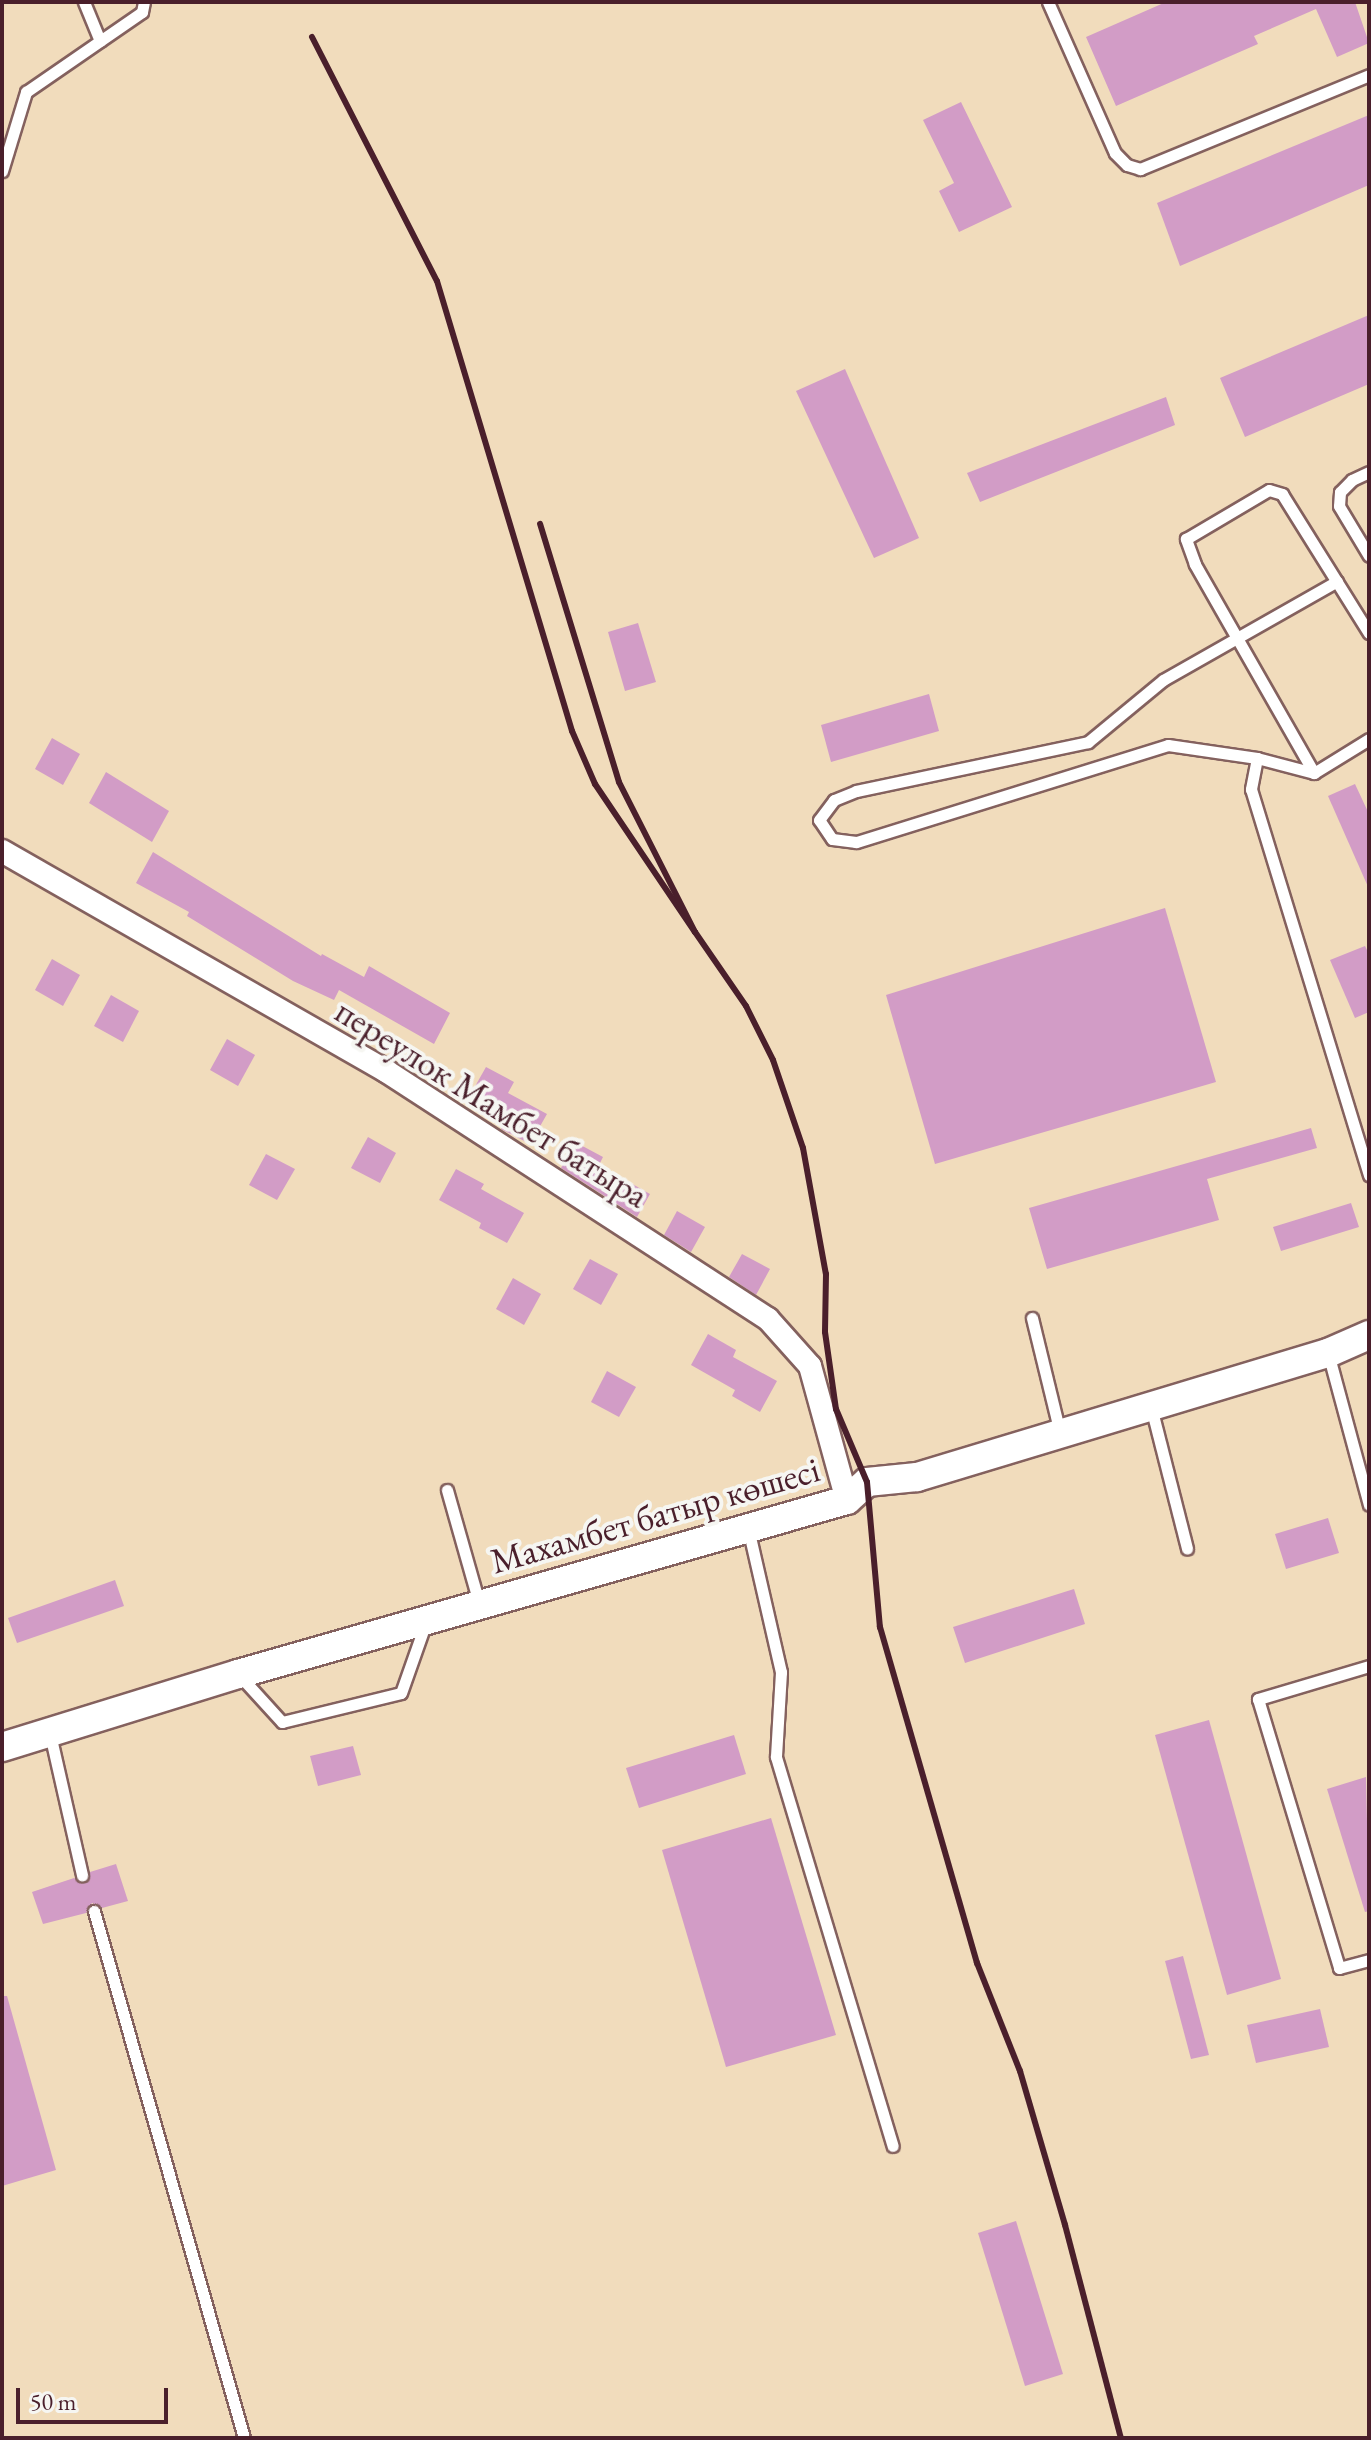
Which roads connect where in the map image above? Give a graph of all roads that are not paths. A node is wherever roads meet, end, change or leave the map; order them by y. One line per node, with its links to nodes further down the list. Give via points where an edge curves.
1 (84, 2): 4 (lane)
2 (144, 2): 4 (lane, via 142,12)
3 (1048, 2): 5 (lane, via 1115,153 1140,169)
4 (100, 41): 6 (lane, via 26,92)
5 (1369, 75)
6 (2, 171)
7 (1369, 472): 8 (lane, via 1340,492 1339,506)
8 (1369, 556)
9 (1337, 581): 10 (lane); 11 (lane); 11 (lane, via 1282,494 1269,490 1242,504 1186,539)
10 (1369, 633)
11 (1238, 639): 13 (lane, via 1163,680 1088,742 856,791 834,800 819,820 832,839 856,842 1168,745); 14 (lane)
12 (1369, 739): 14 (lane)
13 (1257, 758): 14 (lane); 16 (lane, via 1251,789)
14 (1314, 773)
15 (2, 851): 23 (street, переулок Мамбет батыра, via 386,1071 768,1319 810,1366)
16 (1369, 1175)
17 (1032, 1318): 21 (lane)
18 (1369, 1335): 19 (street, Махамбет батыр көшесі)
19 (1328, 1353): 20 (street, Махамбет батыр көшесі); 24 (lane)
20 (1150, 1406): 21 (street, Махамбет батыр көшесі); 26 (lane)
21 (1060, 1434): 23 (street, Махамбет батыр көшесі, via 917,1477 867,1482)
22 (447, 1490): 27 (lane)
23 (847, 1500): 25 (street, Махамбет батыр көшесі)
24 (1369, 1505)
25 (748, 1527): 27 (street, Махамбет батыр көшесі); 36 (lane, via 781,1672 776,1757)
26 (1187, 1548)
27 (479, 1604): 28 (street, Махамбет батыр көшесі)
28 (427, 1619): 30 (street, Махамбет батыр көшесі); 30 (lane, via 401,1693 282,1722)
29 (1369, 1666): 35 (lane, via 1258,1699 1339,1968)
30 (238, 1674): 31 (street, Махамбет батыр көшесі)
31 (49, 1733): 32 (street, Махамбет батыр көшесі); 33 (lane)
32 (2, 1747)
33 (82, 1875)
34 (94, 1911): 37 (lane)
35 (1369, 1960)
36 (893, 2146)
37 (244, 2438)

